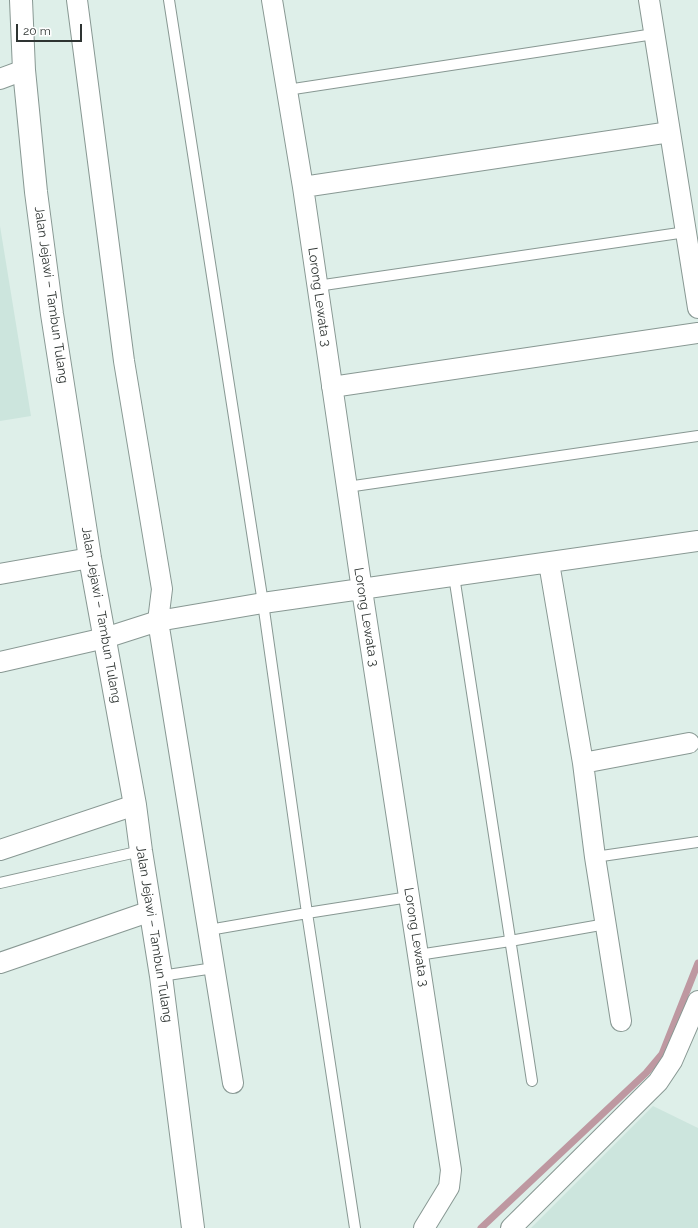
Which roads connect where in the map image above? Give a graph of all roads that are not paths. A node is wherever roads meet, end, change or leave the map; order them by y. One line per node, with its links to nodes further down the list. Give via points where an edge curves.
1 (21, 0): 7 (street, Jalan Jejawi – Tambun Tulang)
2 (76, 0): 26 (street, via 124,361 162,589)
3 (169, 0): 25 (lane)
4 (272, 0): 9 (street, Lorong Lewata 3)
5 (649, 0): 6 (street)
6 (654, 34): 9 (lane); 10 (street)
7 (24, 70): 8 (street); 20 (street, Jalan Jejawi – Tambun Tulang, via 52,314)
8 (0, 79)
9 (287, 90): 11 (street, Lorong Lewata 3)
10 (670, 132): 11 (street); 12 (street)
11 (303, 188): 13 (street, Lorong Lewata 3)
12 (686, 232): 13 (lane); 14 (street)
13 (317, 286): 16 (street, Lorong Lewata 3)
14 (698, 308)
15 (698, 333): 16 (street)
16 (332, 387): 18 (street, Lorong Lewata 3)
17 (698, 436): 18 (lane)
18 (347, 487): 24 (street, Lorong Lewata 3)
19 (698, 541): 21 (street)
20 (90, 558): 22 (street); 27 (street, Jalan Jejawi – Tambun Tulang)
21 (549, 563): 23 (street); 30 (street)
22 (0, 574)
23 (454, 576): 24 (street); 42 (lane)
24 (362, 590): 25 (street); 37 (street, Lorong Lewata 3)
25 (263, 603): 26 (street); 39 (lane)
26 (158, 621): 27 (street); 41 (street)
27 (105, 638): 28 (street); 31 (street, Jalan Jejawi – Tambun Tulang)
28 (0, 662)
29 (689, 743): 30 (street)
30 (582, 763): 35 (street)
31 (135, 805): 33 (street); 34 (street, Jalan Jejawi – Tambun Tulang)
32 (698, 842): 35 (lane)
33 (0, 850)
34 (141, 851): 36 (lane); 38 (street, Jalan Jejawi – Tambun Tulang)
35 (595, 857): 40 (street)
36 (0, 883)
37 (410, 897): 39 (lane); 43 (street, Lorong Lewata 3)
38 (151, 912): 44 (street); 46 (street, Jalan Jejawi – Tambun Tulang)
39 (307, 913): 41 (lane); 52 (lane)
40 (606, 924): 42 (lane); 48 (street)
41 (208, 930): 45 (street)
42 (510, 941): 43 (lane); 49 (lane)
43 (418, 955): 53 (street, Lorong Lewata 3, via 451,1170 449,1187)
44 (0, 963)
45 (214, 968): 46 (lane); 50 (street)
46 (161, 976): 51 (street, Jalan Jejawi – Tambun Tulang)
47 (698, 1001): 54 (street, via 672,1061 658,1082)
48 (622, 1021)
49 (532, 1081)
50 (233, 1083)
51 (193, 1228)
52 (355, 1228)
53 (424, 1228)
54 (511, 1228)

